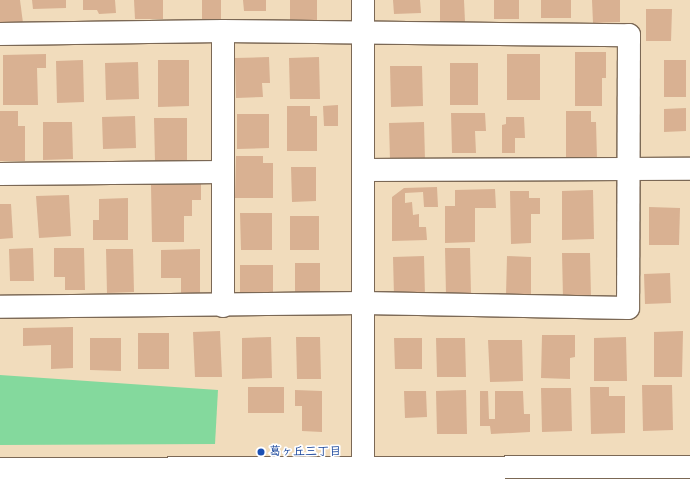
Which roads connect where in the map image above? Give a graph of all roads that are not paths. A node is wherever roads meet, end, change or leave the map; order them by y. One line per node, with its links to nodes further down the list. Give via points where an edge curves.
1 (363, 0): 4 (street)
2 (223, 31): 3 (street); 4 (street); 8 (street)
3 (0, 34)
4 (363, 34): 5 (street, via 629,36); 7 (street)
5 (628, 169): 6 (street); 7 (street); 10 (street, via 628,308)
6 (690, 169)
7 (363, 170): 10 (street)
8 (223, 172): 9 (street); 11 (street)
9 (0, 174)
10 (363, 303): 11 (street); 15 (street)
11 (223, 306): 12 (street)
12 (0, 307)
13 (690, 467): 16 (street)
14 (0, 469): 15 (street)
15 (363, 473): 16 (street)
16 (610, 473)

